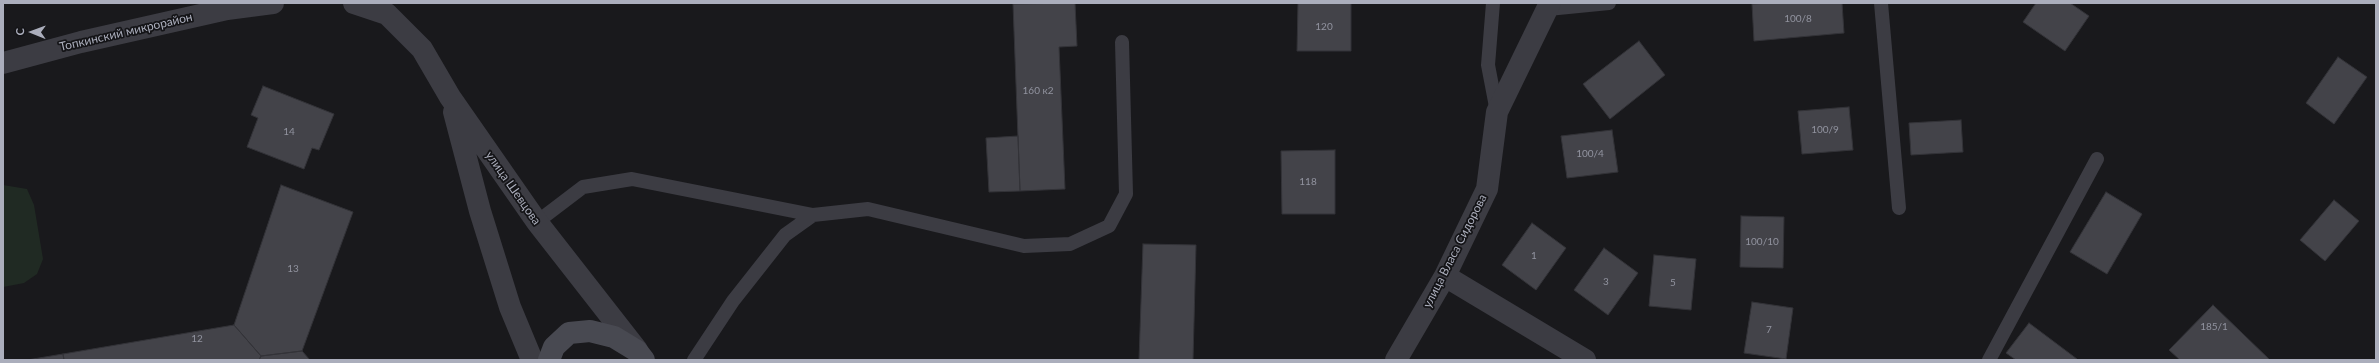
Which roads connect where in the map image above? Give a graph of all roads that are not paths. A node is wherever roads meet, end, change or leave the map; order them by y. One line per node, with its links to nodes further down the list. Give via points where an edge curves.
1 (273, 3): 9 (street, Топкинский микрорайон, via 227,9 81,42)
2 (354, 3): 7 (street)
3 (1493, 3): 11 (lane, via 1488,65)
4 (1609, 3): 6 (lane)
5 (1881, 3): 13 (lane)
6 (1549, 6): 11 (street, улица Власа Сидорова)
7 (386, 9): 10 (street, улица Шевцова, via 422,49)
8 (1122, 42): 14 (lane, via 1126,194 1108,226 1070,244 1024,246 868,209)
9 (3, 63)
10 (450, 97): 15 (street, улица Шевцова); 19 (street, via 480,211 510,306)
11 (1497, 112): 16 (street, улица Власа Сидорова, via 1486,189)
12 (2097, 159): 23 (lane)
13 (1899, 208)
14 (814, 215): 15 (lane, via 632,179 583,187); 21 (lane, via 785,235 733,301)
15 (537, 222): 17 (street, улица Шевцова)
16 (1444, 276): 18 (street, улица Власа Сидорова); 22 (street)
17 (640, 355): 20 (main road, via 614,337 590,331 569,333 554,347)
18 (1397, 357)
19 (532, 360)
20 (550, 360)
21 (694, 360)
22 (1586, 360)
23 (1990, 360)

